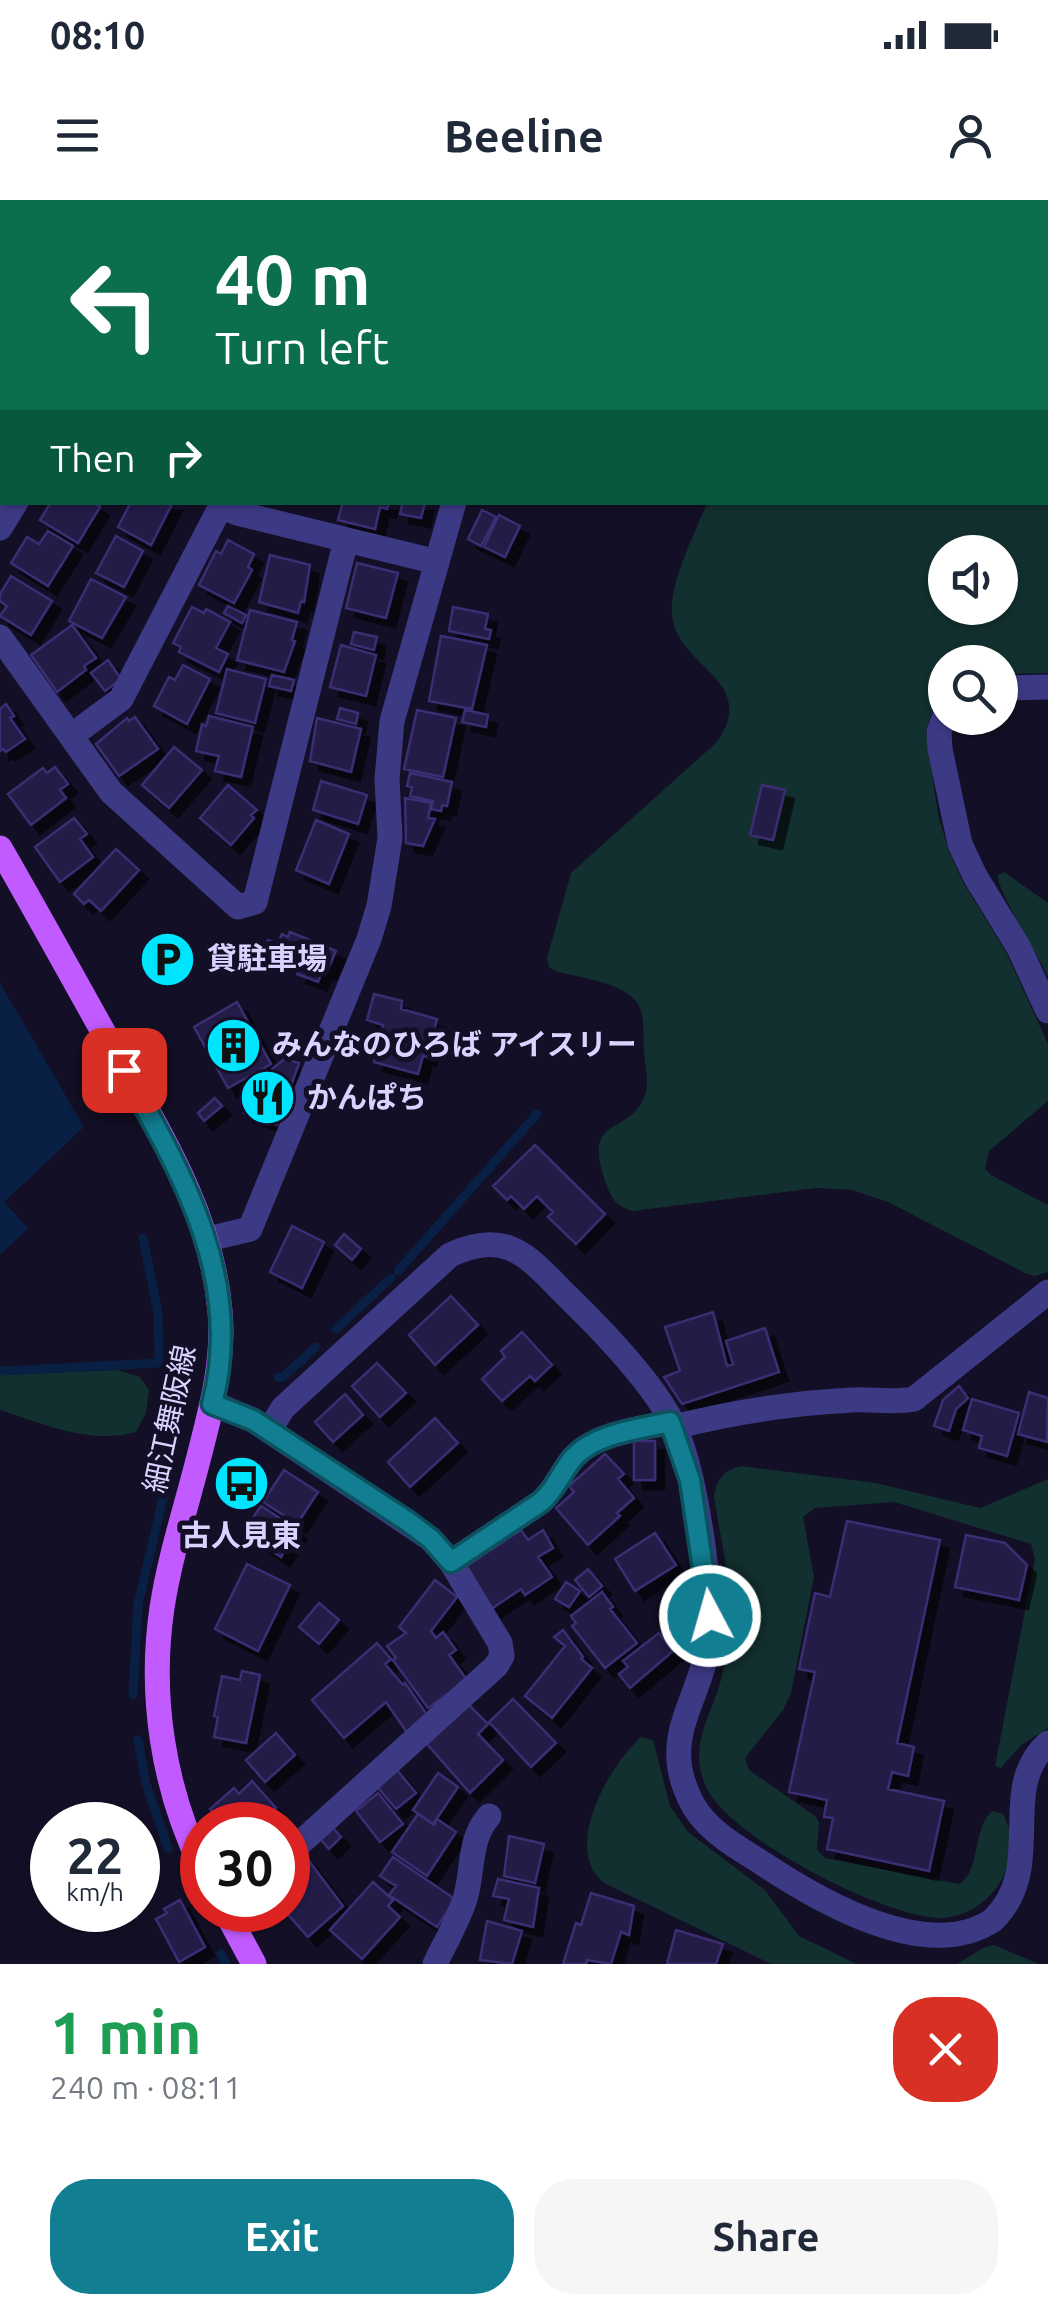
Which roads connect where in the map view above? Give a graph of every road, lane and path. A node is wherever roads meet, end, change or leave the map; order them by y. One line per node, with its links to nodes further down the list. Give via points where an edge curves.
1 (14, 505): 5 (street)
2 (221, 505): 12 (street, via 120,699)
3 (224, 505): 6 (street)
4 (453, 505): 7 (street)
5 (0, 528)
6 (346, 540): 7 (street); 12 (street, via 255,902 238,908 111,792)
7 (437, 562): 15 (street, via 392,722 390,838 369,939 250,1229)
8 (0, 638): 12 (street)
9 (1048, 687): 10 (street)
10 (1018, 688)
11 (940, 735): 14 (street, via 960,844)
12 (71, 736)
13 (0, 848): 15 (main road, 細江舞阪線, via 158,1129)
14 (1048, 1010)
15 (208, 1240): 17 (main road, 細江舞阪線, via 221,1317)
16 (1048, 1292): 18 (street, via 914,1400 772,1406)
17 (212, 1404): 19 (street); 22 (main road, 細江舞阪線, via 170,1565 158,1650 167,1764)
18 (672, 1424): 19 (street, via 602,1330 530,1258 490,1243 450,1255 283,1408); 20 (street, via 586,1447 541,1502); 21 (street, via 690,1480 710,1616 698,1686 683,1718 680,1772 696,1808 723,1837 866,1922 941,1938 968,1933 1012,1902 1025,1878 1028,1770)
19 (269, 1431): 20 (street, via 407,1521)
20 (451, 1562): 24 (street, via 502,1656)
21 (1048, 1743)
22 (180, 1813)
23 (489, 1816): 27 (street, via 478,1828 464,1904)
24 (310, 1834)
25 (237, 1932): 26 (main road)
26 (254, 1964)
27 (434, 1964)

